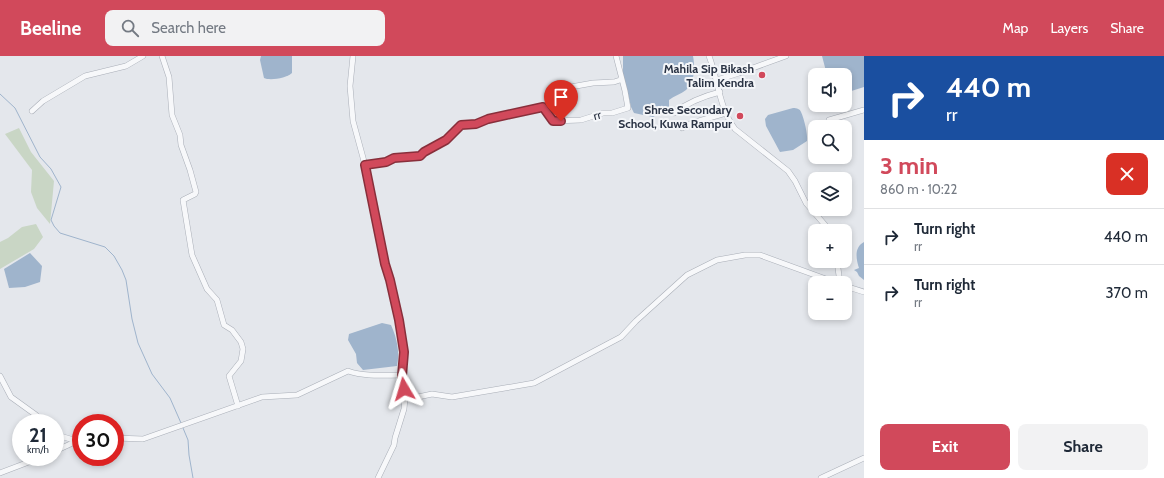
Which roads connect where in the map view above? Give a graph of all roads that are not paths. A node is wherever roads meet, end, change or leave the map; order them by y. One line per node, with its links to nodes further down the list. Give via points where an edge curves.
1 (143, 56): 11 (street, via 126,66 85,76)
2 (162, 56): 25 (street, via 168,77 172,115 196,192 183,200 192,255 207,289 217,300 224,326 232,330 242,346 241,361 229,376)
3 (353, 56): 17 (street, via 350,86 353,121)
4 (616, 56): 7 (street, rr)
5 (709, 56): 8 (street)
6 (786, 56): 8 (street)
7 (621, 78): 10 (street, via 614,82 554,90 551,92 550,104); 10 (street, rr, via 628,108 570,121 553,121)
8 (717, 80): 9 (street)
9 (720, 92): 13 (street, via 707,95); 14 (street)
10 (545, 109): 17 (street, via 540,107 476,124 461,125 446,140 420,156 394,158 386,162)
11 (32, 110)
12 (864, 110): 15 (street)
13 (674, 113)
14 (726, 113): 16 (street); 18 (street, via 735,129 788,171 796,181 806,203)
15 (829, 120)
16 (682, 128)
17 (365, 165): 23 (street, via 399,320 404,352)
18 (824, 224)
19 (818, 276): 24 (street, via 760,255 717,260 687,276 636,321 622,337 534,383 452,397 432,394)
20 (852, 288): 21 (street)
21 (864, 292)
22 (0, 376): 26 (street, via 11,398)
23 (402, 376): 24 (street); 25 (street, via 356,374 348,371 297,395 262,397)
24 (405, 398): 31 (street, via 394,445)
25 (238, 406): 27 (street, via 143,439)
26 (35, 414)
27 (124, 438)
28 (864, 458): 32 (street)
29 (18, 466): 30 (street)
30 (0, 473)
31 (378, 478)
32 (822, 478)

